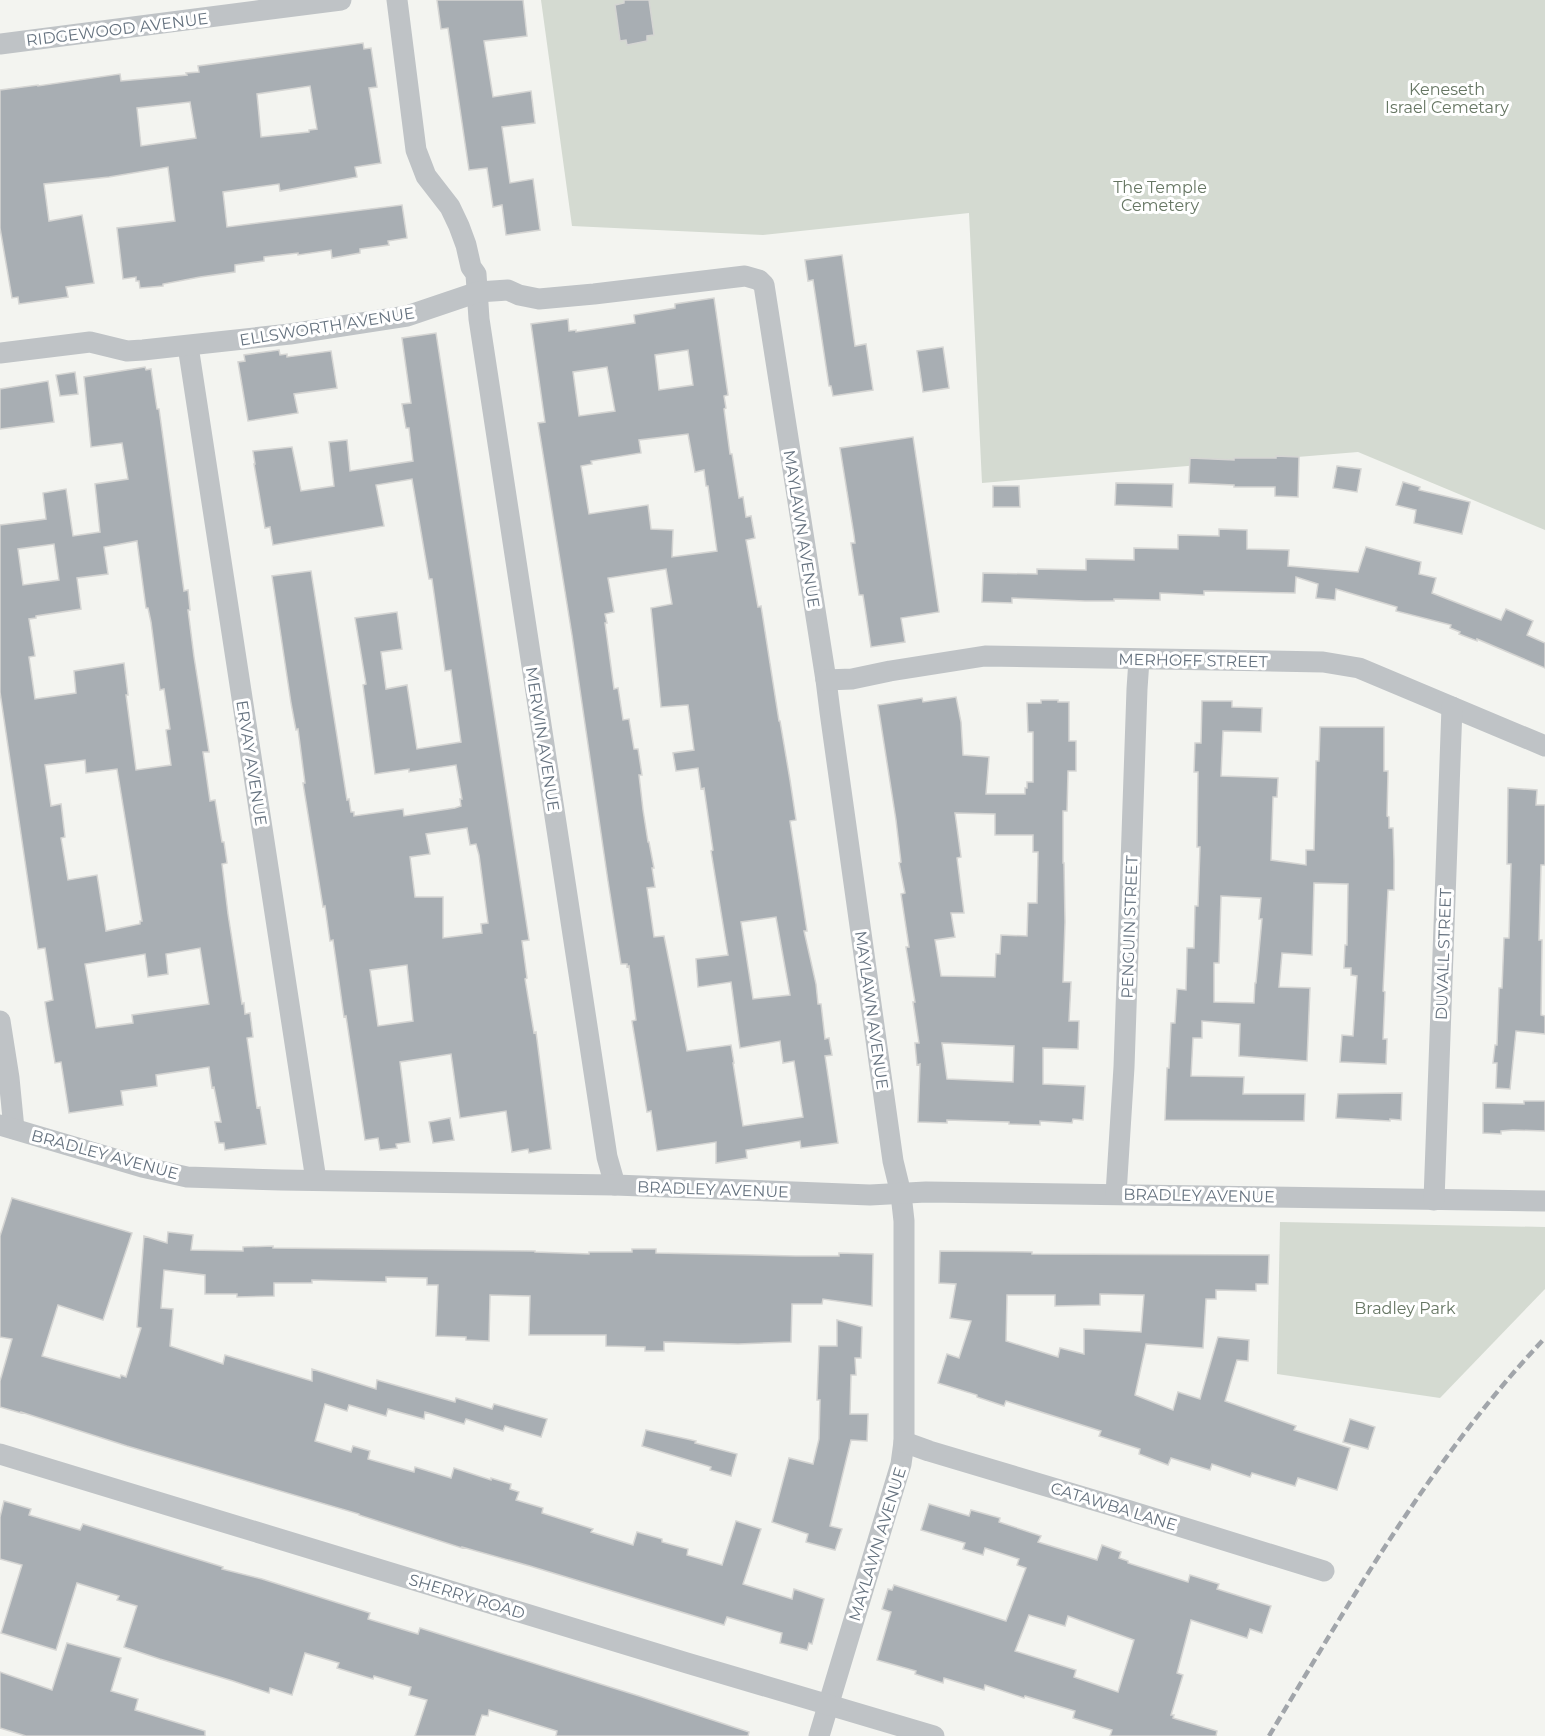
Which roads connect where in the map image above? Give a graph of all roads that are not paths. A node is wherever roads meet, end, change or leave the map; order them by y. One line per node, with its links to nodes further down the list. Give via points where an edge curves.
1 (341, 0): 3 (street, RIDGEWOOD AVENUE)
2 (397, 0): 5 (street, MERWIN AVENUE, via 416,150 426,176 459,226 476,274)
3 (0, 44)
4 (759, 280): 5 (street, ELLSWORTH AVENUE, via 745,276 539,299 508,290); 9 (street, MAYLAWN AVENUE, via 764,285)
5 (478, 292): 6 (street, ELLSWORTH AVENUE, via 407,316); 15 (street, MERWIN AVENUE, via 605,1145)
6 (188, 346): 7 (street, ELLSWORTH AVENUE, via 127,351 90,342); 14 (street, ERVAY AVENUE)
7 (0, 353)
8 (1139, 660): 9 (street, MERHOFF STREET, via 985,656); 10 (street, MERHOFF STREET, via 1323,662 1359,668); 17 (street, PENGUIN STREET)
9 (826, 680): 16 (street, MAYLAWN AVENUE, via 893,1161)
10 (1452, 707): 11 (street, MERHOFF STREET); 18 (street, DUVALL STREET)
11 (1545, 746)
12 (0, 1021): 13 (street, via 9,1078)
13 (7, 1127): 14 (street, BRADLEY AVENUE, via 187,1177)
14 (316, 1180): 15 (street, BRADLEY AVENUE)
15 (615, 1185): 16 (street, BRADLEY AVENUE)
16 (901, 1194): 17 (street, BRADLEY AVENUE); 20 (street, MAYLAWN AVENUE)
17 (1116, 1194): 18 (street, BRADLEY AVENUE)
18 (1434, 1200): 19 (street, BRADLEY AVENUE)
19 (1545, 1201)
20 (904, 1442): 22 (street, CATAWBA LANE); 23 (street, MAYLAWN AVENUE, via 901,1464)
21 (0, 1454): 23 (street, SHERRY ROAD)
22 (1324, 1571)
23 (829, 1704): 24 (street, MAYLAWN AVENUE); 25 (street, SHERRY ROAD)
24 (819, 1736)
25 (934, 1736)

